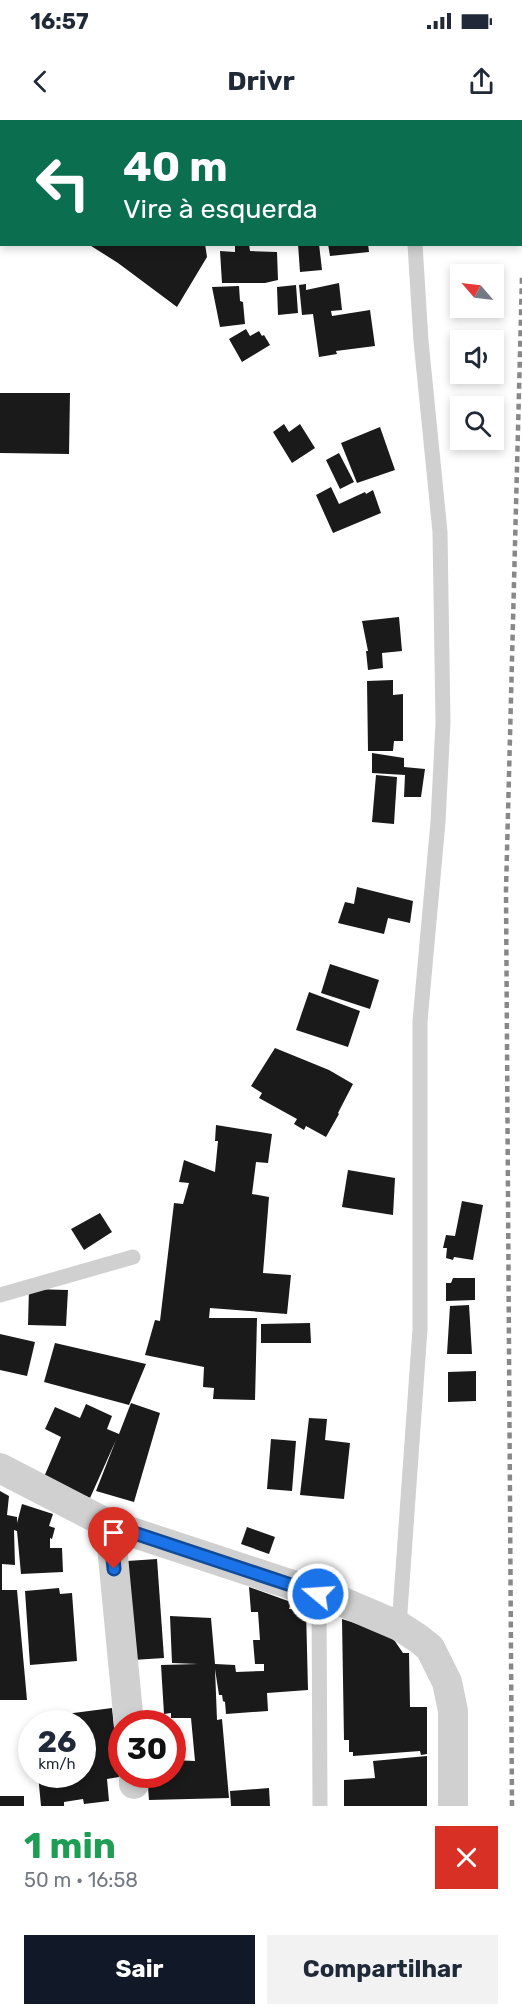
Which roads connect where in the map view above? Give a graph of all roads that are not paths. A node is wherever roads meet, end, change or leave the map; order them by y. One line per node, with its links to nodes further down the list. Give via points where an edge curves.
1 (415, 246): 7 (lane, via 440,532 443,723 420,1021 420,1329)
2 (133, 1257): 3 (lane)
3 (0, 1295)
4 (0, 1468): 5 (street)
5 (110, 1525): 6 (street); 8 (street)
6 (318, 1594): 7 (street); 9 (lane)
7 (399, 1626): 10 (street, via 430,1648 447,1682 453,1711)
8 (128, 1710)
9 (320, 1806)
10 (453, 1806)

